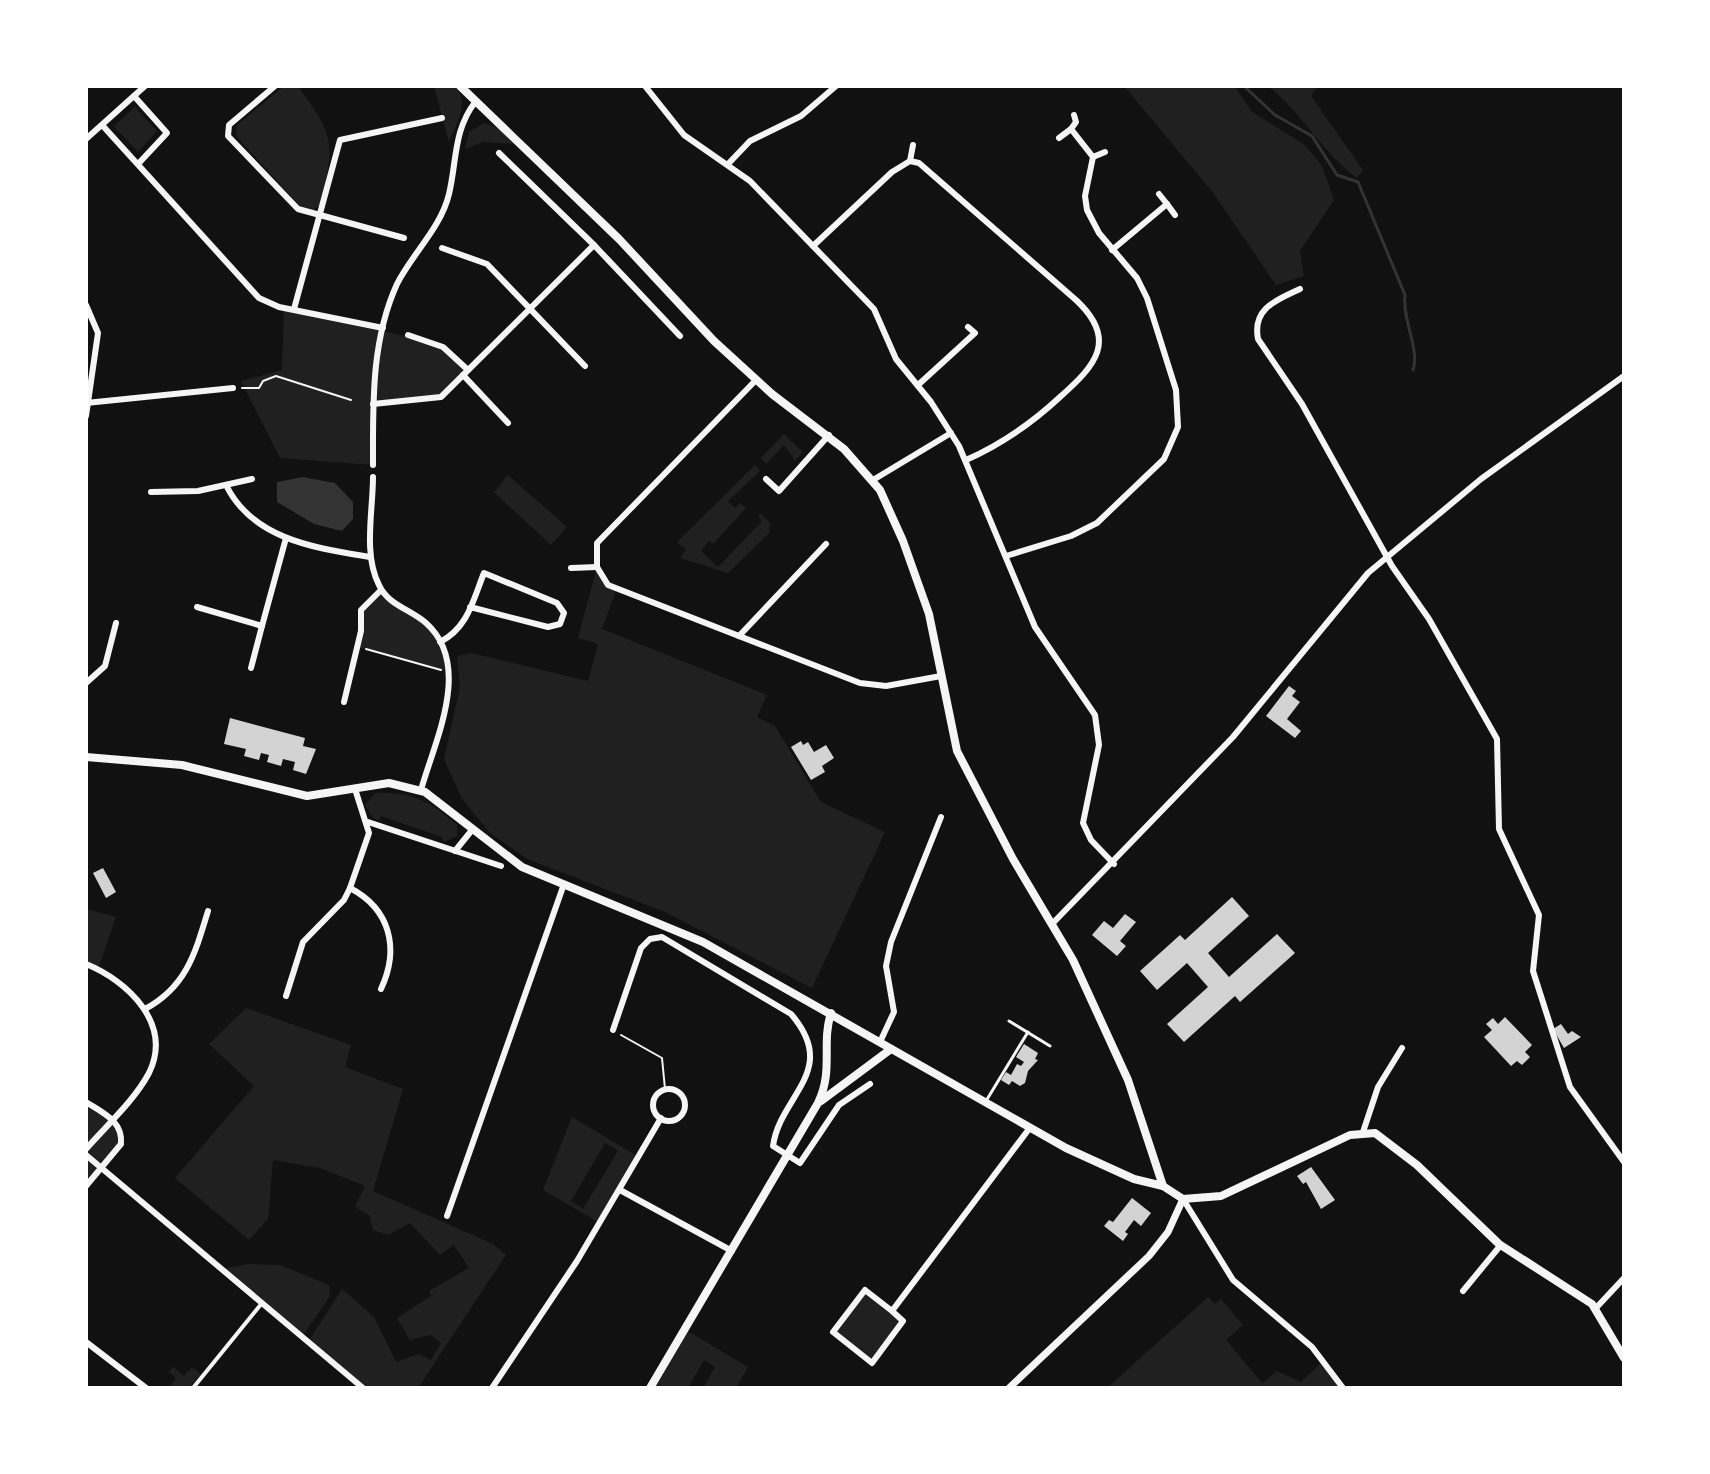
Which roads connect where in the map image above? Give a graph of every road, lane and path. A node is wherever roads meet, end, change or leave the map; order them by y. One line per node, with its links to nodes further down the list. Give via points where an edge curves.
1 (145, 86): 6 (street)
2 (275, 86): 24 (street, via 229,125 227,134 290,203)
3 (460, 86): 7 (main road)
4 (646, 86): 20 (street, via 684,135)
5 (836, 86): 20 (street, via 801,116 743,146)
6 (134, 96): 10 (street); 19 (street, via 167,133)
7 (476, 101): 35 (street, via 459,132 449,195 397,286); 43 (main road)
8 (1074, 115): 11 (street)
9 (442, 118): 24 (street, via 340,140)
10 (102, 125): 13 (street); 19 (street)
11 (1071, 129): 12 (street); 17 (street)
12 (1059, 138)
13 (86, 139)
14 (913, 145): 18 (street)
15 (1105, 152): 17 (street)
16 (499, 153): 26 (street)
17 (1093, 157): 29 (street, via 1087,210)
18 (910, 161): 27 (street); 53 (street, via 923,166 1076,300 1093,317 1099,333 1097,357 1084,376 1023,430)
19 (139, 163): 32 (street, via 152,184 259,298)
20 (729, 163): 27 (street)
21 (1159, 194): 22 (street)
22 (1167, 204): 23 (street); 29 (street)
23 (1175, 215)
24 (321, 217): 25 (street); 32 (street)
25 (404, 238)
26 (594, 245): 33 (street); 38 (street)
27 (813, 246): 44 (street, via 877,312 892,352)
28 (442, 248): 33 (street, via 487,264)
29 (1112, 250): 63 (street, via 1143,288 1162,340 1178,399 1176,436 1164,459 1097,523)
30 (1300, 289): 65 (street, via 1263,310 1258,339 1302,404)
31 (86, 305): 47 (street, via 98,333)
32 (294, 309): 35 (street)
33 (531, 310): 40 (street); 41 (street)
34 (968, 327): 36 (street)
35 (383, 328): 48 (street)
36 (975, 333): 39 (street); 44 (street)
37 (408, 335): 41 (street, via 443,347)
38 (680, 336)
39 (982, 340)
40 (585, 366)
41 (465, 373): 48 (street, via 435,400); 50 (street)
42 (1624, 376): 65 (street, via 1481,479)
43 (756, 380): 52 (main road); 66 (street, via 597,543)
44 (918, 385): 51 (street)
45 (233, 388): 46 (path, via 259,388 276,376); 47 (street)
46 (351, 400)
47 (87, 404): 49 (street)
48 (373, 404): 54 (street)
49 (86, 416)
50 (508, 423)
51 (951, 433): 53 (street); 58 (street)
52 (829, 435): 57 (street, via 779,491); 58 (main road)
53 (966, 460): 63 (street)
54 (373, 465)
55 (373, 477): 64 (street)
56 (252, 479): 59 (street)
57 (766, 479)
58 (873, 480): 78 (main road, via 924,596)
59 (226, 485): 60 (street); 61 (street, via 245,511)
60 (151, 492)
61 (286, 538): 64 (street); 72 (street)
62 (826, 544): 73 (street)
63 (1006, 556): 88 (street, via 1040,637 1095,715 1099,745 1083,823)
64 (370, 557): 68 (street)
65 (1387, 557): 88 (street, via 1347,596 1233,737); 118 (street, via 1497,739 1499,829 1539,915 1533,971 1570,1087)
66 (597, 567): 67 (street); 73 (street, via 608,585)
67 (571, 568)
68 (381, 590): 74 (street, via 426,623); 75 (street, via 361,610)
69 (197, 607): 72 (street)
70 (470, 607): 70 (street, via 544,627 560,624 564,613 557,603 484,573); 74 (street, via 460,628)
71 (116, 623): 79 (street, via 105,666)
72 (262, 626): 76 (street)
73 (739, 636): 78 (street, via 869,685)
74 (440, 642): 77 (street)
75 (357, 647): 77 (path); 80 (street)
76 (251, 668)
77 (449, 672): 83 (street, via 442,721)
78 (941, 676): 93 (main road, via 949,725 964,766)
79 (86, 683)
80 (344, 702)
81 (86, 757): 82 (main road, via 182,765 307,796)
82 (355, 789): 83 (main road, via 389,783); 85 (street)
83 (421, 790): 86 (main road, via 443,802)
84 (941, 817): 102 (street, via 891,942 886,966 894,1012)
85 (368, 822): 87 (street); 91 (street)
86 (472, 830): 87 (street); 90 (main road, via 522,867)
87 (455, 851): 89 (street)
88 (1114, 864): 93 (street)
89 (501, 866)
90 (564, 884): 98 (main road, via 703,942); 124 (street)
91 (350, 888): 95 (street, via 376,905 386,923 390,959); 96 (street, via 303,942)
92 (208, 911): 97 (street, via 185,975 170,994)
93 (1053, 923): 121 (main road, via 1128,1080)
94 (86, 964): 97 (street, via 126,986)
95 (381, 989)
96 (286, 996)
97 (145, 1009): 112 (street, via 154,1060 143,1083)
98 (831, 1013): 102 (main road); 109 (main road, via 828,1074)
99 (1009, 1021): 101 (lane)
100 (613, 1030): 107 (path, via 662,1058); 117 (street, via 641,948 658,937 791,1014 806,1038 810,1061 808,1076 774,1139 773,1146)
101 (1028, 1032): 103 (lane); 110 (lane)
102 (880, 1042): 105 (main road)
103 (1050, 1046)
104 (1402, 1048): 114 (street, via 1378,1087)
105 (891, 1049): 109 (main road); 110 (main road)
106 (870, 1084): 117 (street, via 839,1105 806,1159 800,1163)
107 (665, 1089): 111 (street, via 653,1102); 111 (street, via 678,1092 684,1109 675,1119)
108 (86, 1102): 112 (street)
109 (818, 1103): 117 (main road)
110 (985, 1103): 113 (main road)
111 (661, 1118): 122 (street)
112 (112, 1119): 115 (street); 119 (street, via 121,1144)
113 (1029, 1129): 121 (main road, via 1134,1179); 131 (street)
114 (1363, 1132): 123 (main road, via 1221,1196); 125 (main road, via 1380,1135 1402,1151)
115 (86, 1149)
116 (86, 1155): 119 (street)
117 (787, 1155): 126 (main road)
118 (1624, 1162)
119 (101, 1168): 120 (street); 129 (street)
120 (86, 1186)
121 (1163, 1186): 123 (main road)
122 (620, 1190): 126 (street); 137 (street)
123 (1183, 1199): 139 (street, via 1168,1232 1139,1266); 140 (street, via 1233,1280 1312,1347)
124 (447, 1216)
125 (1500, 1246): 128 (street); 130 (main road)
126 (732, 1251): 138 (main road)
127 (1624, 1278): 130 (street)
128 (1463, 1291)
129 (262, 1303): 135 (street); 136 (street)
130 (1596, 1308): 133 (main road)
131 (892, 1311): 131 (street, via 903,1321 872,1363 833,1332 865,1290)
132 (86, 1342): 134 (street)
133 (1624, 1358)
134 (146, 1388)
135 (193, 1388)
136 (363, 1388)
137 (492, 1388)
138 (650, 1388)
139 (1009, 1388)
140 (1343, 1388)

